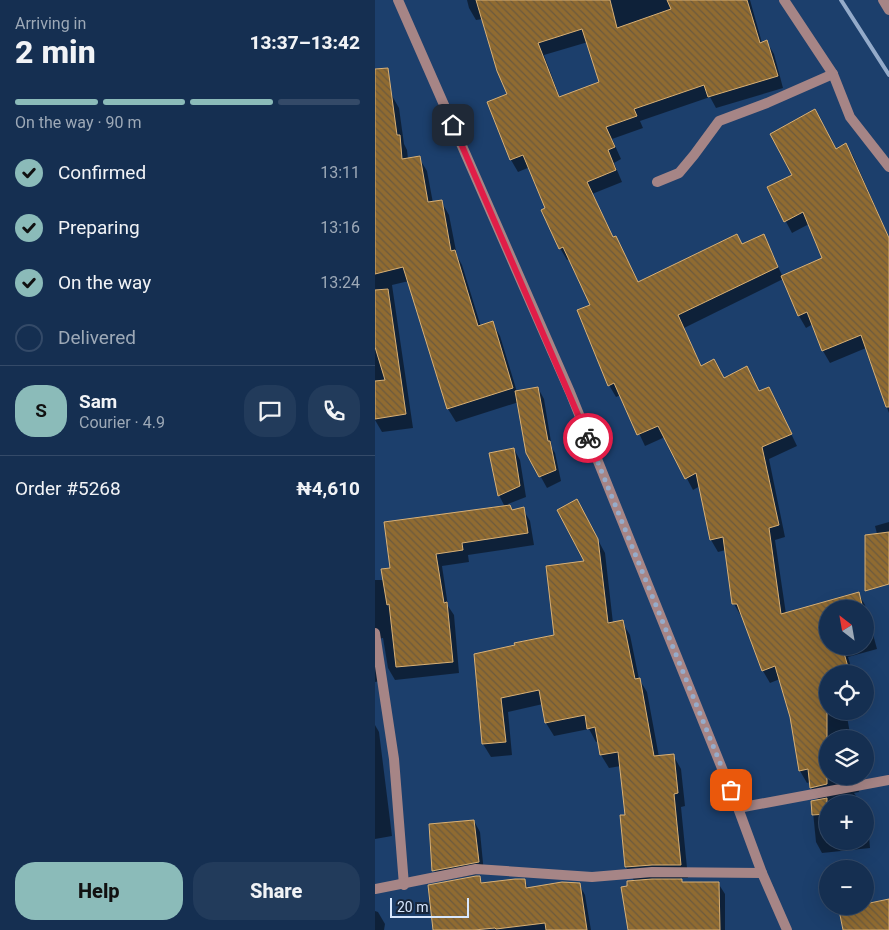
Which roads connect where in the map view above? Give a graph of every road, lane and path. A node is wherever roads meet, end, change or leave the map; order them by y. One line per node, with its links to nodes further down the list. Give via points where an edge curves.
1 (398, 0): 10 (street, via 569,392)
2 (784, 0): 5 (street)
3 (883, 0): 4 (street)
4 (889, 10)
5 (833, 74): 6 (street, via 850,117); 7 (street, via 719,121 679,173)
6 (889, 167)
7 (657, 182)
8 (375, 633): 12 (street, via 394,759)
9 (889, 780): 10 (street)
10 (738, 808): 11 (street)
11 (762, 873): 12 (street, via 652,872 592,877 476,868); 14 (street)
12 (404, 885): 13 (street)
13 (375, 889)
14 (787, 930)

